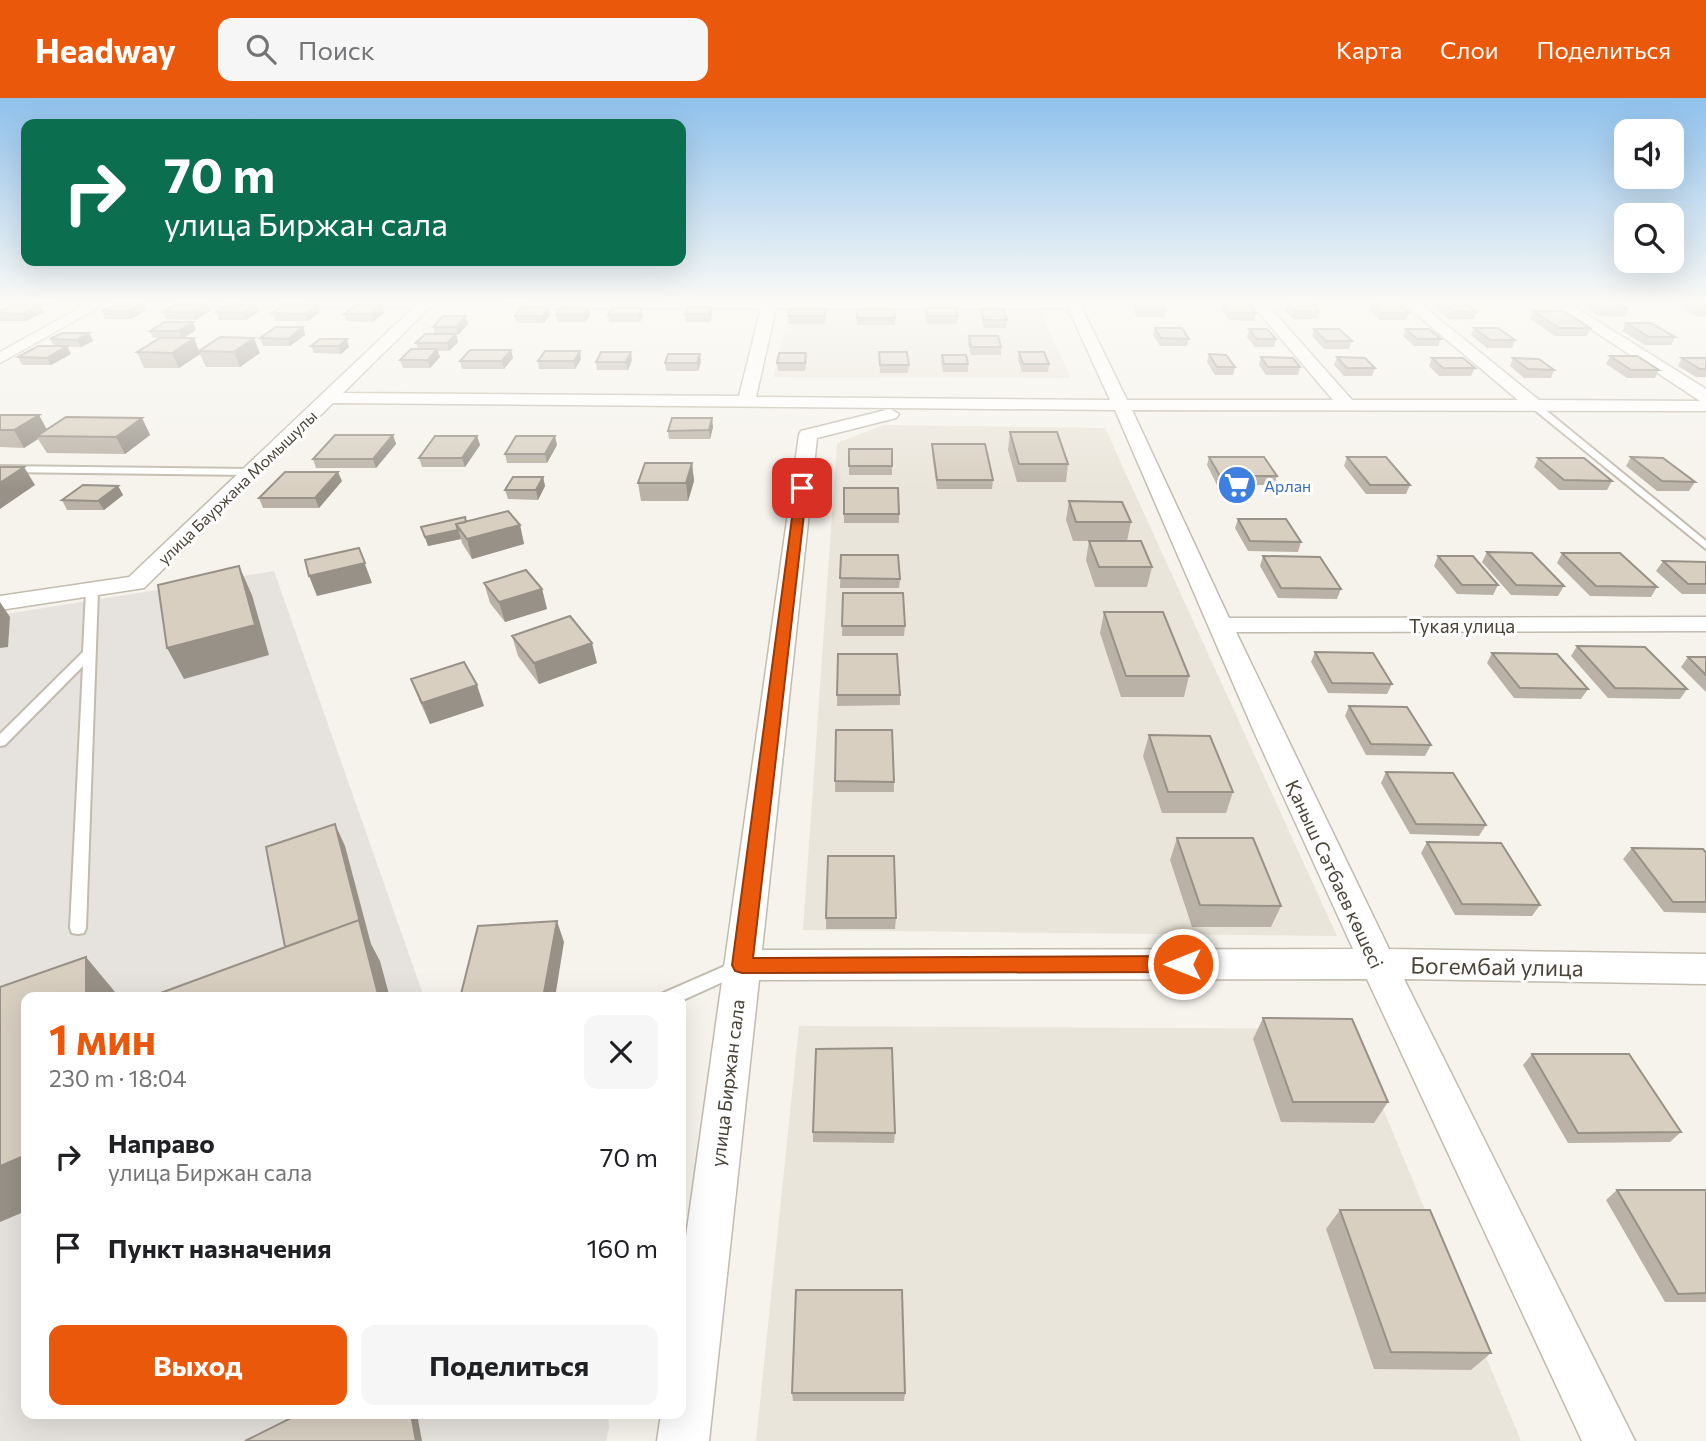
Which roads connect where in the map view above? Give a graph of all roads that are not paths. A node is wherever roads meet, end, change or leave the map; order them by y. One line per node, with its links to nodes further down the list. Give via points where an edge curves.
1 (362, 365): 8 (street, улица Бауржана Момышулы)
2 (755, 365): 9 (street)
3 (1103, 365): 11 (street, Қаныш Сәтбаев көшесі)
4 (1312, 365): 12 (street)
5 (1485, 365): 13 (street)
6 (1655, 365): 7 (street)
7 (1706, 397)
8 (328, 398): 9 (street); 16 (street, улица Бауржана Момышулы)
9 (746, 402): 10 (street)
10 (932, 403): 11 (street); 26 (street, улица Биржан сала, via 808,435)
11 (1123, 405): 12 (street); 21 (street, Қаныш Сәтбаев көшесі)
12 (1347, 405): 13 (street)
13 (1534, 405): 14 (street); 17 (lane)
14 (1706, 406)
15 (0, 468): 16 (lane)
16 (251, 472): 18 (street, улица Бауржана Момышулы, via 136,583)
17 (1706, 546)
18 (92, 590): 19 (street); 22 (lane)
19 (0, 603)
20 (1706, 624): 21 (street, Тукая улица)
21 (1219, 625): 25 (street, Қаныш Сәтбаев көшесі)
22 (90, 652): 23 (lane); 24 (lane)
23 (1, 740)
24 (78, 928)
25 (1376, 964): 26 (street, Богембай улица); 27 (street, Богембай улица); 32 (street, Қаныш Сәтбаев көшесі)
26 (742, 965): 28 (lane); 29 (street, улица Биржан сала)
27 (1706, 969)
28 (682, 992)
29 (686, 1417)
30 (686, 1419): 31 (street, улица Биржан сала)
31 (683, 1441)
32 (1609, 1441)

